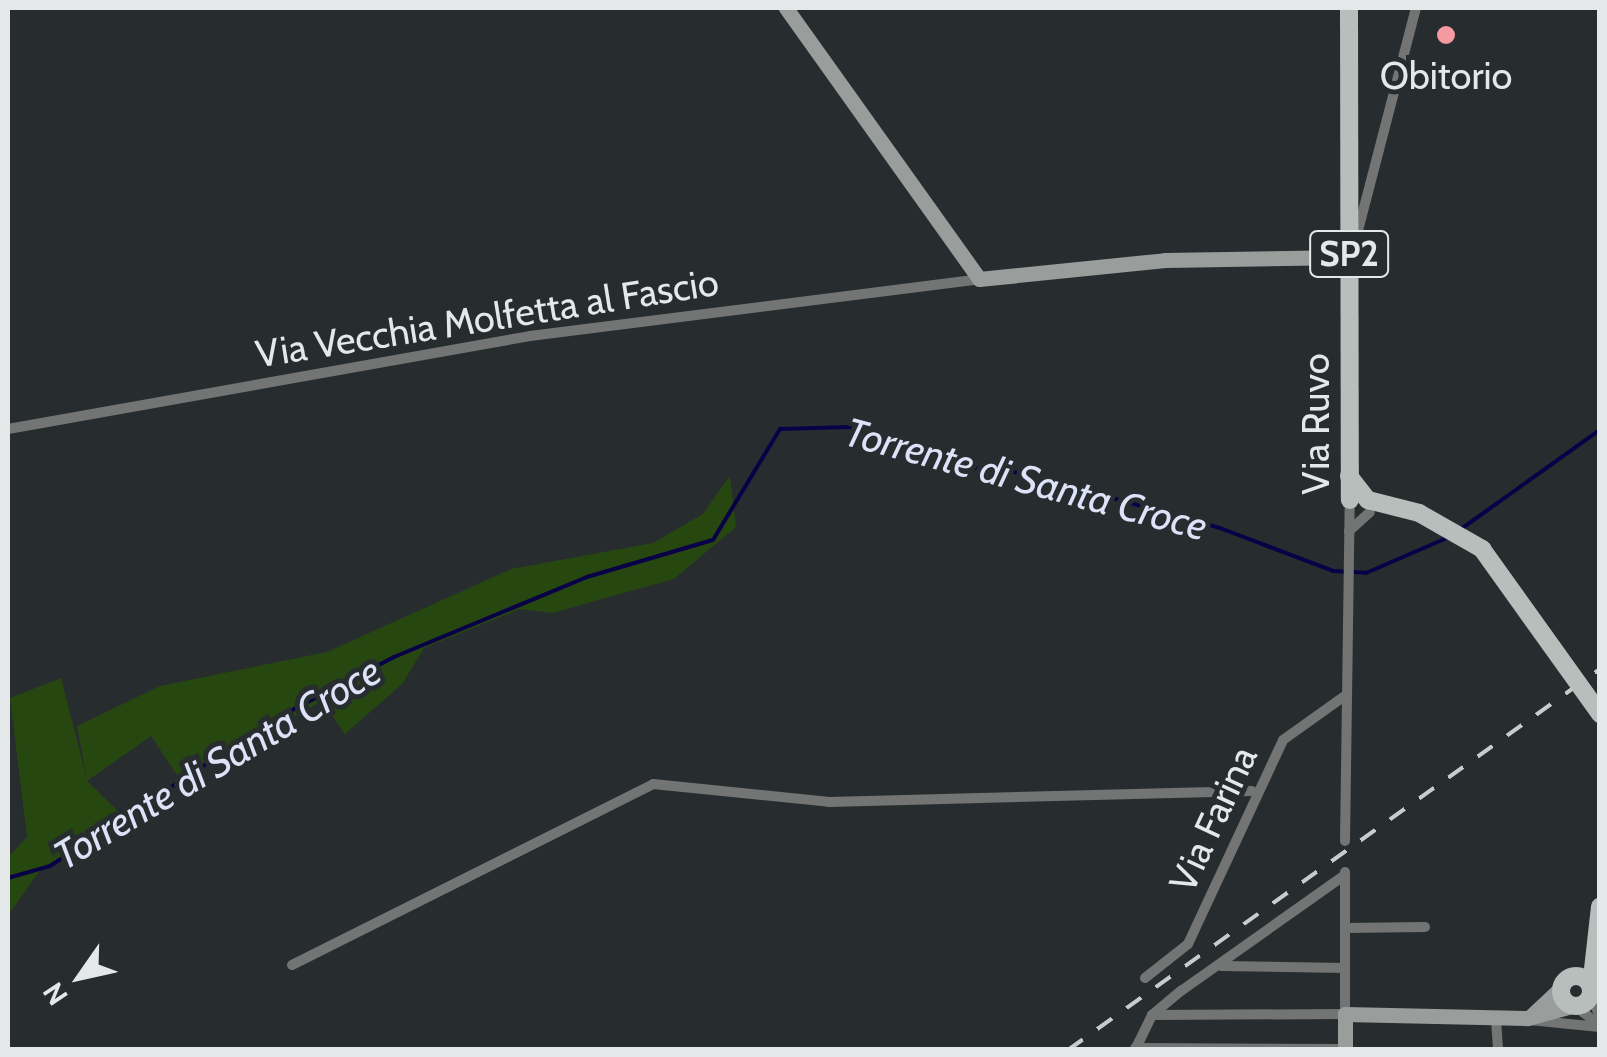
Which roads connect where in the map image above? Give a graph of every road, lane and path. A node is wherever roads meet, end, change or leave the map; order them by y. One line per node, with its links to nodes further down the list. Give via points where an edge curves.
1 (786, 8): 5 (street)
2 (1349, 8): 4 (main road, Via Ruvo / SP2)
3 (1416, 8): 4 (street)
4 (1349, 257): 5 (street, via 1165,260); 7 (main road, Via Ruvo / SP2, via 1349,476)
5 (978, 279): 6 (street, Via Vecchia Molfetta al Fascio, via 530,336)
6 (8, 429)
7 (1363, 504): 8 (street, Via Ruvo); 8 (street); 10 (main road, bridge, via 1420,513 1482,550)
8 (1347, 540): 9 (street, Via Ruvo)
9 (1346, 695): 11 (street, Via Farina, via 1283,740); 12 (street, Via Ruvo)
10 (1600, 714)
11 (1252, 791): 17 (street, via 829,802 653,784); 20 (street, Via Farina, via 1188,944)
12 (1345, 841)
13 (1600, 906): 14 (main road)
14 (1594, 926): 21 (main road); 22 (main road)
15 (1425, 927): 16 (street)
16 (1345, 928): 18 (street, via 1344,873); 19 (street)
17 (292, 965)
18 (1219, 966): 19 (street); 24 (street)
19 (1345, 968): 23 (street)
20 (1145, 978)
21 (1564, 983): 22 (main road); 22 (main road); 26 (street)
22 (1582, 999): 25 (street); 26 (street); 28 (street)
23 (1345, 1014): 24 (street); 27 (street); 30 (street)
24 (1152, 1015): 29 (street)
25 (1600, 1016)
26 (1522, 1019): 27 (street); 28 (street)
27 (1496, 1020): 31 (street)
28 (1600, 1026)
29 (1135, 1049): 30 (street)
30 (1345, 1049)
31 (1498, 1050)

